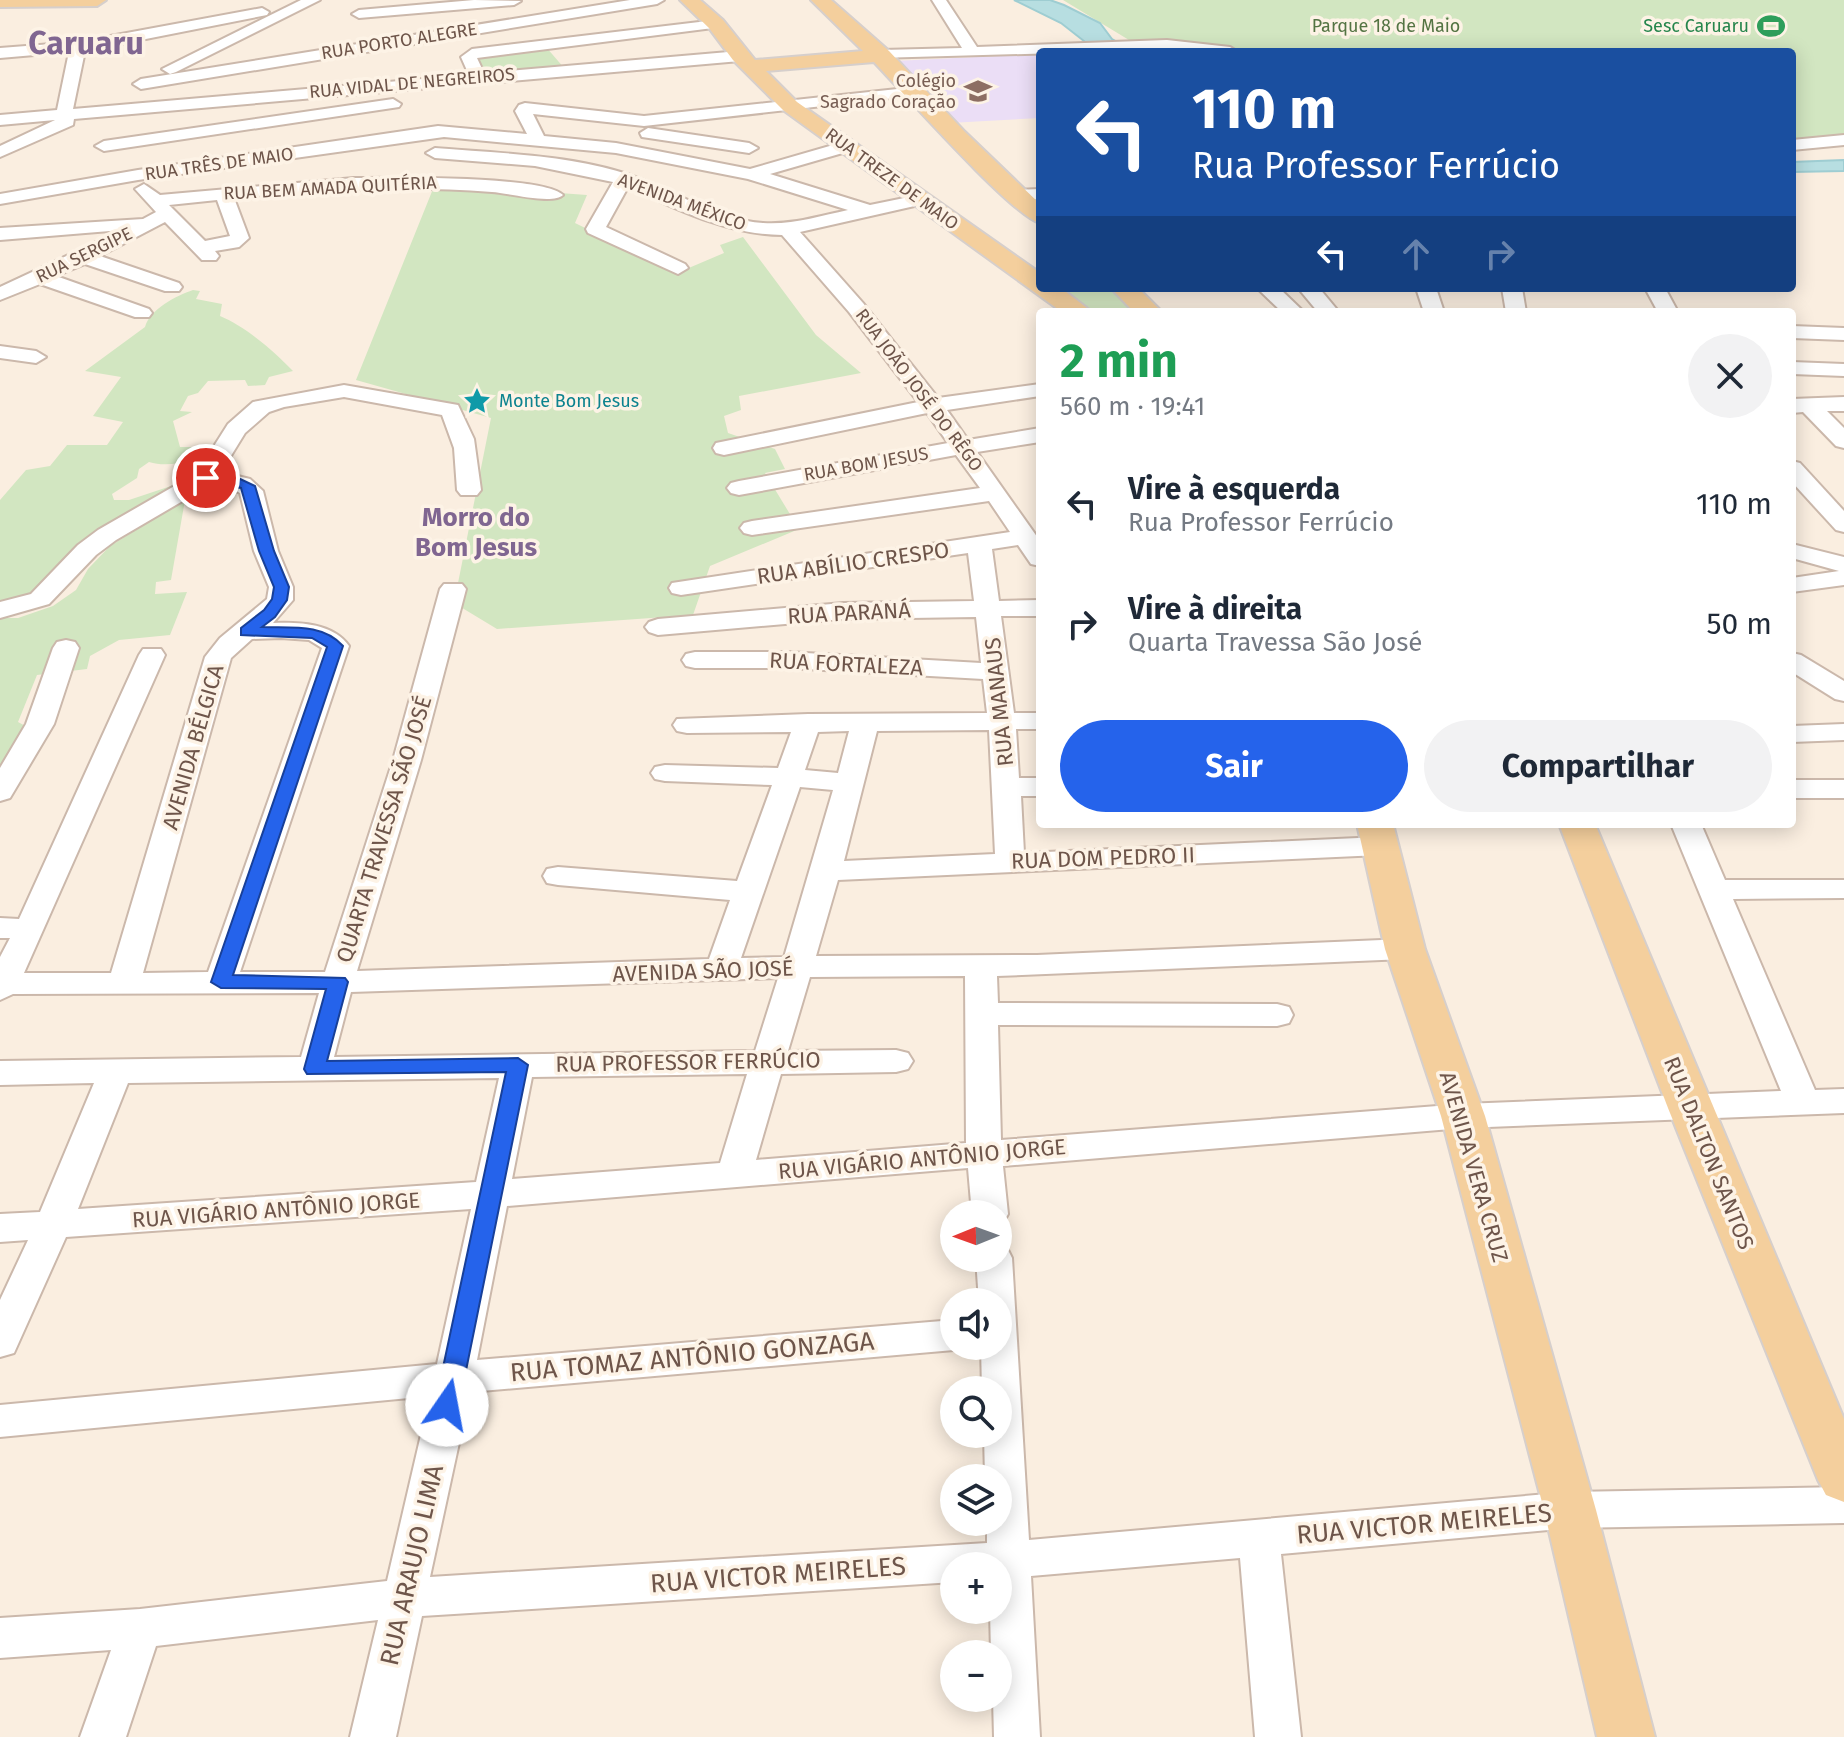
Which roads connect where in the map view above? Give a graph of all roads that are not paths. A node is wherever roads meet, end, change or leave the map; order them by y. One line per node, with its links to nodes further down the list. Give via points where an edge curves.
1 (97, 0): 8 (main road)
2 (371, 0): 18 (street)
3 (657, 0): 11 (street, RUA PORTO ALEGRE)
4 (689, 0): 16 (main road, RUA TREZE DE MAIO)
5 (820, 0): 26 (main road)
6 (939, 0): 24 (street)
7 (1, 1): 8 (main road)
8 (48, 1): 14 (main road)
9 (514, 1): 15 (street); 18 (street)
10 (307, 2): 12 (street); 13 (street)
11 (619, 6): 15 (street, RUA PORTO ALEGRE); 17 (street)
12 (261, 12): 13 (street); 20 (street, via 150,33 127,46)
13 (280, 16): 32 (street)
14 (20, 18)
15 (525, 21): 18 (street, RUA PORTO ALEGRE); 19 (street)
16 (716, 24): 17 (street); 27 (main road, RUA TREZE DE MAIO)
17 (645, 31): 19 (street); 28 (street)
18 (346, 33): 29 (street, RUA PORTO ALEGRE)
19 (547, 45): 30 (street); 31 (street, via 469,55)
20 (78, 47): 25 (street); 41 (street)
21 (1097, 48): 22 (street)
22 (1205, 48)
23 (1036, 50): 24 (street)
24 (972, 52): 26 (street)
25 (0, 53)
26 (882, 55): 27 (main road); 33 (main road)
27 (745, 61): 28 (street, RUA VIDAL DE NEGREIROS); 37 (main road, RUA TREZE DE MAIO)
28 (672, 62): 30 (street, RUA VIDAL DE NEGREIROS)
29 (243, 66): 32 (street, RUA PORTO ALEGRE); 35 (street)
30 (570, 70): 31 (street, RUA VIDAL DE NEGREIROS)
31 (478, 78): 34 (street, RUA VIDAL DE NEGREIROS)
32 (141, 84): 41 (street)
33 (916, 92): 37 (street); 63 (main road)
34 (442, 96): 35 (street, RUA VIDAL DE NEGREIROS); 36 (street); 43 (street)
35 (245, 98): 41 (street, RUA VIDAL DE NEGREIROS); 42 (street)
36 (375, 106): 42 (street); 47 (street)
37 (790, 106): 39 (street); 48 (main road, RUA TREZE DE MAIO)
38 (0, 117): 41 (street)
39 (695, 117): 40 (street); 49 (street)
40 (644, 121): 44 (street, via 525,108); 49 (street, via 639,127 645,132)
41 (83, 122): 42 (street); 50 (street); 56 (street)
42 (250, 127): 52 (street)
43 (438, 132): 44 (street, RUA TRÊS DE MAIO); 47 (street, RUA TRÊS DE MAIO); 51 (street)
44 (537, 138): 55 (street, RUA TRÊS DE MAIO)
45 (1844, 138): 46 (street)
46 (1796, 142)
47 (368, 143): 52 (street, RUA TRÊS DE MAIO)
48 (847, 146): 53 (street); 65 (main road, RUA TREZE DE MAIO)
49 (749, 148): 53 (street)
50 (0, 152)
51 (435, 153): 54 (street, AVENIDA MÉXICO, via 513,158); 58 (street)
52 (255, 159): 56 (street, RUA TRÊS DE MAIO)
53 (784, 164): 55 (street)
54 (584, 171): 57 (street, AVENIDA MÉXICO); 59 (street, via 486,174)
55 (751, 174): 66 (street, RUA TRÊS DE MAIO)
56 (138, 175): 64 (street, RUA TRÊS DE MAIO); 67 (street)
57 (624, 179): 70 (street, AVENIDA MÉXICO, via 720,219 759,229); 78 (street, via 595,229)
58 (423, 180): 59 (street, RUA BEM AMADA QUITÉRIA); 60 (street, RUA BEM AMADA QUITÉRIA)
59 (474, 183): 62 (street, RUA BEM AMADA QUITÉRIA)
60 (223, 193): 67 (street, RUA BEM AMADA QUITÉRIA); 67 (street, via 240,238 205,252)
61 (1036, 194): 63 (street)
62 (554, 195)
63 (1015, 195): 68 (main road)
64 (0, 199)
65 (919, 200): 66 (street, AVENIDA MÉXICO); 77 (main road, RUA TREZE DE MAIO)
66 (867, 210): 70 (street, AVENIDA MÉXICO)
67 (157, 212): 71 (street, RUA BEM AMADA QUITÉRIA); 74 (street, RUA SERGIPE)
68 (1036, 213)
69 (635, 229): 76 (street)
70 (787, 229): 100 (street, RUA JOÃO JOSÉ DO RÊGO, via 879,333)
71 (43, 230): 72 (street, RUA BEM AMADA QUITÉRIA); 73 (street)
72 (0, 234)
73 (0, 254)
74 (84, 257): 79 (street, RUA SERGIPE); 81 (street)
75 (1036, 259): 77 (main road)
76 (701, 262)
77 (1010, 264): 80 (main road, RUA TREZE DE MAIO)
78 (678, 268)
79 (39, 277): 86 (street, RUA SERGIPE); 91 (street)
80 (1036, 281)
81 (172, 287)
82 (1051, 292): 87 (main road)
83 (1127, 292): 88 (main road)
84 (1271, 292): 89 (street)
85 (1312, 292): 90 (street)
86 (0, 294)
87 (1073, 308)
88 (1145, 308)
89 (1289, 308)
90 (1326, 308)
91 (142, 313)
92 (1796, 332): 93 (street)
93 (1844, 334)
94 (0, 352): 95 (street)
95 (36, 357)
96 (1796, 368): 97 (street)
97 (1844, 370)
98 (1036, 391): 100 (street)
99 (1844, 404): 101 (street)
100 (931, 406): 104 (street); 105 (street, RUA JOÃO JOSÉ DO RÊGO)
101 (1800, 406): 103 (street)
102 (1036, 436): 105 (street, RUA BOM JESUS)
103 (1844, 441)
104 (724, 448)
105 (962, 448): 108 (street, RUA BOM JESUS); 111 (street, RUA JOÃO JOSÉ DO RÊGO)
106 (1796, 472): 112 (street)
107 (206, 478): 109 (street, via 236,429 261,407 344,391 450,410 462,430); 128 (street, via 107,535 40,599); 130 (street, AVENIDA BÉLGICA, via 248,486 281,587 280,600 270,613)
108 (739, 488)
109 (469, 490)
110 (1844, 492): 112 (street)
111 (997, 493): 113 (street); 116 (street, RUA JOÃO JOSÉ DO RÊGO)
112 (1816, 495): 114 (street)
113 (890, 509): 115 (street); 120 (street)
114 (1844, 525)
115 (752, 528)
116 (1025, 537): 117 (street, RUA ABÍLIO CRESPO); 119 (street, RUA JOÃO JOSÉ DO RÊGO)
117 (979, 544): 120 (street, RUA ABÍLIO CRESPO); 127 (street, RUA MANAUS)
118 (1796, 552): 121 (street)
119 (1036, 553)
120 (907, 555): 124 (street, RUA ABÍLIO CRESPO)
121 (1844, 565)
122 (1844, 578): 123 (street)
123 (1796, 584)
124 (681, 588)
125 (453, 589): 167 (street, QUARTA TRAVESSA SÃO JOSÉ)
126 (1036, 608): 127 (street, RUA PARANÁ)
127 (989, 609): 129 (street, RUA PARANÁ, via 817,613); 135 (street, RUA MANAUS)
128 (0, 610)
129 (658, 627)
130 (246, 631): 166 (street, via 312,634 336,646); 168 (street, AVENIDA BÉLGICA, via 218,657)
131 (66, 648): 151 (street, via 40,724)
132 (152, 655): 161 (street)
133 (695, 660): 135 (street, RUA FORTALEZA)
134 (1796, 663): 136 (street)
135 (997, 672): 140 (street, RUA MANAUS)
136 (1844, 693)
137 (866, 721): 139 (street); 140 (street); 146 (street)
138 (1036, 721): 140 (street)
139 (808, 722): 141 (street); 145 (street)
140 (1002, 722): 147 (street, RUA MANAUS)
141 (687, 725)
142 (1844, 732): 143 (street)
143 (1796, 734)
144 (665, 773): 145 (street)
145 (789, 777): 146 (street); 159 (street)
146 (850, 783): 156 (street)
147 (1008, 787): 148 (street); 155 (street, RUA MANAUS)
148 (1036, 787)
149 (1796, 789): 150 (street)
150 (1844, 789)
151 (0, 792)
152 (1579, 828): 180 (main road, RUA DALTON SANTOS)
153 (1688, 828): 158 (street)
154 (1378, 835): 155 (street, RUA DOM PEDRO II); 162 (main road, AVENIDA VERA CRUZ)
155 (1010, 862): 156 (street, RUA DOM PEDRO II)
156 (826, 871): 164 (street)
157 (558, 876): 159 (street)
158 (1715, 890): 160 (street); 179 (street)
159 (750, 892): 165 (street)
160 (1841, 897)
161 (15, 928): 169 (street)
162 (1405, 949): 163 (street, AVENIDA SÃO JOSÉ); 181 (main road, AVENIDA VERA CRUZ)
163 (981, 966): 164 (street, AVENIDA SÃO JOSÉ); 170 (street)
164 (794, 967): 165 (street, AVENIDA SÃO JOSÉ); 172 (street)
165 (721, 970): 167 (street, AVENIDA SÃO JOSÉ)
166 (221, 982): 167 (street, AVENIDA SÃO JOSÉ); 168 (street, AVENIDA SÃO JOSÉ)
167 (338, 982): 175 (street, QUARTA TRAVESSA SÃO JOSÉ)
168 (124, 983): 169 (street, AVENIDA SÃO JOSÉ)
169 (1, 986)
170 (980, 1014): 171 (street); 182 (street)
171 (1277, 1015)
172 (766, 1061): 173 (street, RUA PROFESSOR FERRÚCIO); 174 (street, RUA PROFESSOR FERRÚCIO); 183 (street)
173 (896, 1061)
174 (518, 1065): 175 (street, RUA PROFESSOR FERRÚCIO); 184 (street, RUA ARAUJO LIMA)
175 (314, 1069): 177 (street, RUA PROFESSOR FERRÚCIO)
176 (0, 1073): 177 (street, RUA PROFESSOR FERRÚCIO)
177 (115, 1073): 186 (street)
178 (1844, 1101): 179 (street, RUA VIGÁRIO ANTÔNIO JORGE)
179 (1803, 1103): 180 (street, RUA VIGÁRIO ANTÔNIO JORGE)
180 (1690, 1108): 181 (street, RUA VIGÁRIO ANTÔNIO JORGE); 193 (main road, RUA DALTON SANTOS)
181 (1463, 1116): 182 (street, RUA VIGÁRIO ANTÔNIO JORGE); 195 (main road, AVENIDA VERA CRUZ)
182 (984, 1154): 183 (street, RUA VIGÁRIO ANTÔNIO JORGE); 185 (street)
183 (734, 1174): 184 (street, RUA VIGÁRIO ANTÔNIO JORGE)
184 (491, 1194): 186 (street, RUA VIGÁRIO ANTÔNIO JORGE); 191 (street, RUA ARAUJO LIMA)
185 (989, 1200)
186 (53, 1225): 187 (street, RUA VIGÁRIO ANTÔNIO JORGE); 189 (street)
187 (0, 1228)
188 (940, 1336): 191 (street, RUA TOMAZ ANTÔNIO GONZAGA)
189 (0, 1342)
190 (1001, 1360): 197 (street)
191 (454, 1378): 192 (street, RUA TOMAZ ANTÔNIO GONZAGA); 200 (street, RUA ARAUJO LIMA)
192 (0, 1421)
193 (1844, 1480)
194 (1844, 1505): 195 (street, RUA VICTOR MEIRELES)
195 (1570, 1510): 196 (street, RUA VICTOR MEIRELES); 208 (main road, AVENIDA VERA CRUZ)
196 (1259, 1540): 198 (street, RUA VICTOR MEIRELES); 207 (street)
197 (1009, 1552)
198 (1012, 1560)
199 (940, 1564): 200 (street, RUA VICTOR MEIRELES)
200 (405, 1598): 202 (street, RUA VICTOR MEIRELES); 205 (street, RUA ARAUJO LIMA)
201 (1012, 1624): 206 (street)
202 (140, 1628): 203 (street, RUA VICTOR MEIRELES); 204 (street)
203 (0, 1638)
204 (103, 1737)
205 (373, 1737)
206 (1017, 1737)
207 (1278, 1737)
208 (1626, 1737)

